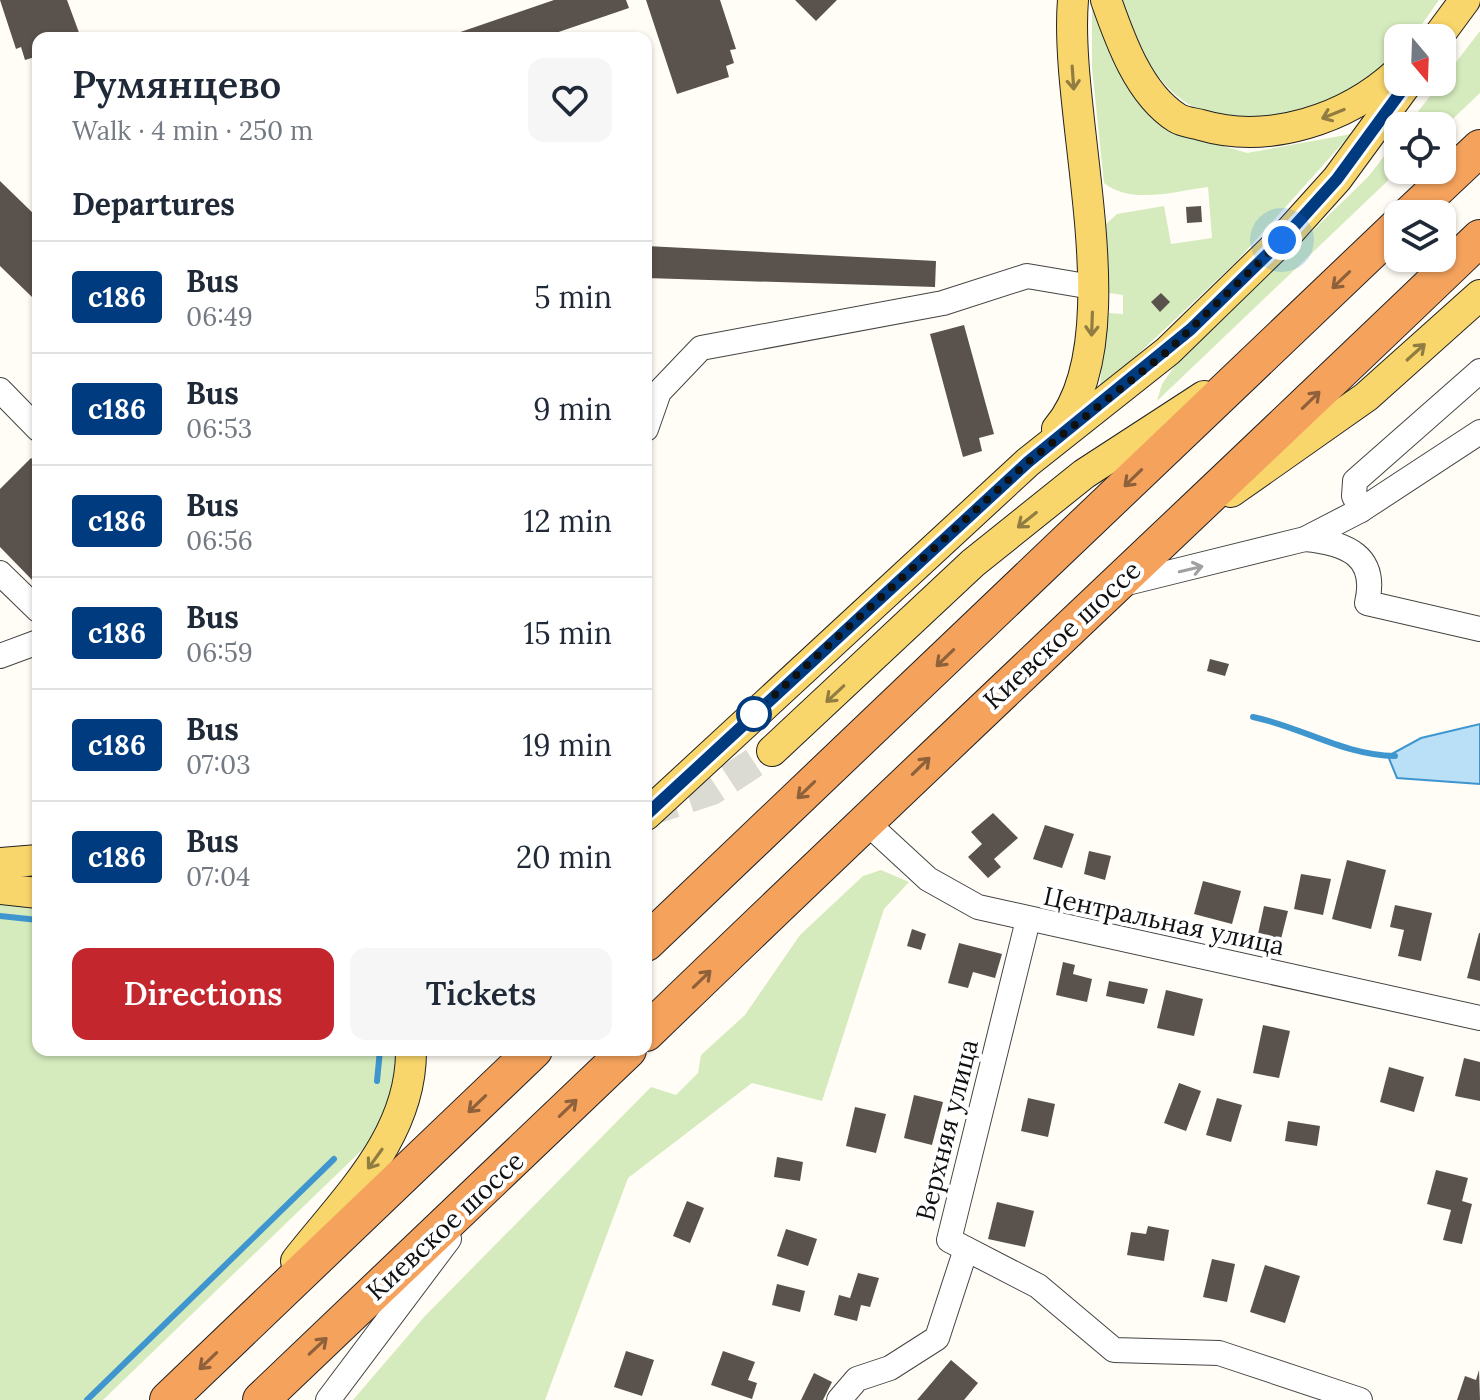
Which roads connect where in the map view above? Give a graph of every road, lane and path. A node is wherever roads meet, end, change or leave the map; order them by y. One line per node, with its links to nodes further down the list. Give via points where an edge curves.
1 (1073, 0): 11 (main road, one-way to 11, via 1073,81)
2 (1106, 0): 5 (main road, one-way to 2, via 1353,105 1273,131 1221,131 1178,119 1148,88 1120,40)
3 (1465, 0): 4 (main road)
4 (1447, 24)
5 (1384, 82)
6 (1398, 96): 19 (main road, via 1337,179 1282,240 1168,351)
7 (1480, 148): 8 (highway)
8 (1425, 200)
9 (1480, 238): 21 (highway, Киевское шоссе, one-way to 9)
10 (1384, 239): 13 (highway, one-way to 13)
11 (1092, 287): 16 (street, via 1027,276 943,303 701,348 659,392); 19 (main road, one-way to 19, via 1090,344 1080,392)
12 (1480, 295): 21 (main road, one-way to 12, via 1366,397)
13 (1252, 364): 29 (main road, one-way to 29, via 1071,484 973,563); 39 (highway, one-way to 39)
14 (1480, 371): 20 (street, via 1355,481 1354,496)
15 (0, 390): 17 (street)
16 (652, 412)
17 (32, 423)
18 (1480, 432): 20 (street)
19 (1028, 462): 30 (main road)
20 (1361, 510): 22 (street)
21 (1174, 532): 24 (highway, Киевское шоссе)
22 (1305, 539): 24 (street, one-way to 22); 26 (street, via 1334,541 1368,567 1372,580 1367,603)
23 (0, 573): 25 (street)
24 (1115, 586): 31 (highway, Киевское шоссе, one-way to 24)
25 (32, 604)
26 (1480, 629)
27 (32, 644): 28 (street)
28 (0, 656)
29 (772, 751)
30 (652, 809)
31 (864, 820): 38 (street, Центральная улица, via 939,886 978,907); 41 (highway, Киевское шоссе, one-way to 31)
32 (32, 860): 33 (main road)
33 (0, 863)
34 (0, 874): 35 (main road)
35 (32, 877)
36 (0, 889): 37 (main road)
37 (32, 892)
38 (1028, 920): 40 (street, Центральная улица); 48 (street, Верхняя улица, via 949,1240)
39 (652, 937)
40 (1480, 1018)
41 (652, 1027)
42 (411, 1056): 46 (main road)
43 (423, 1056): 46 (main road)
44 (528, 1056): 49 (highway, one-way to 49)
45 (622, 1056): 47 (highway, Киевское шоссе, one-way to 45)
46 (408, 1089): 49 (main road, one-way to 49, via 400,1118 376,1159)
47 (492, 1182): 51 (highway, Киевское шоссе, one-way to 47); 52 (street)
48 (966, 1249): 53 (street, via 937,1338 890,1368 857,1379); 54 (street, Верхняя улица, via 1038,1286 1114,1350 1219,1353)
49 (248, 1323): 50 (highway, one-way to 50)
50 (168, 1400)
51 (261, 1400)
52 (328, 1400)
53 (839, 1400)
54 (1360, 1400)

